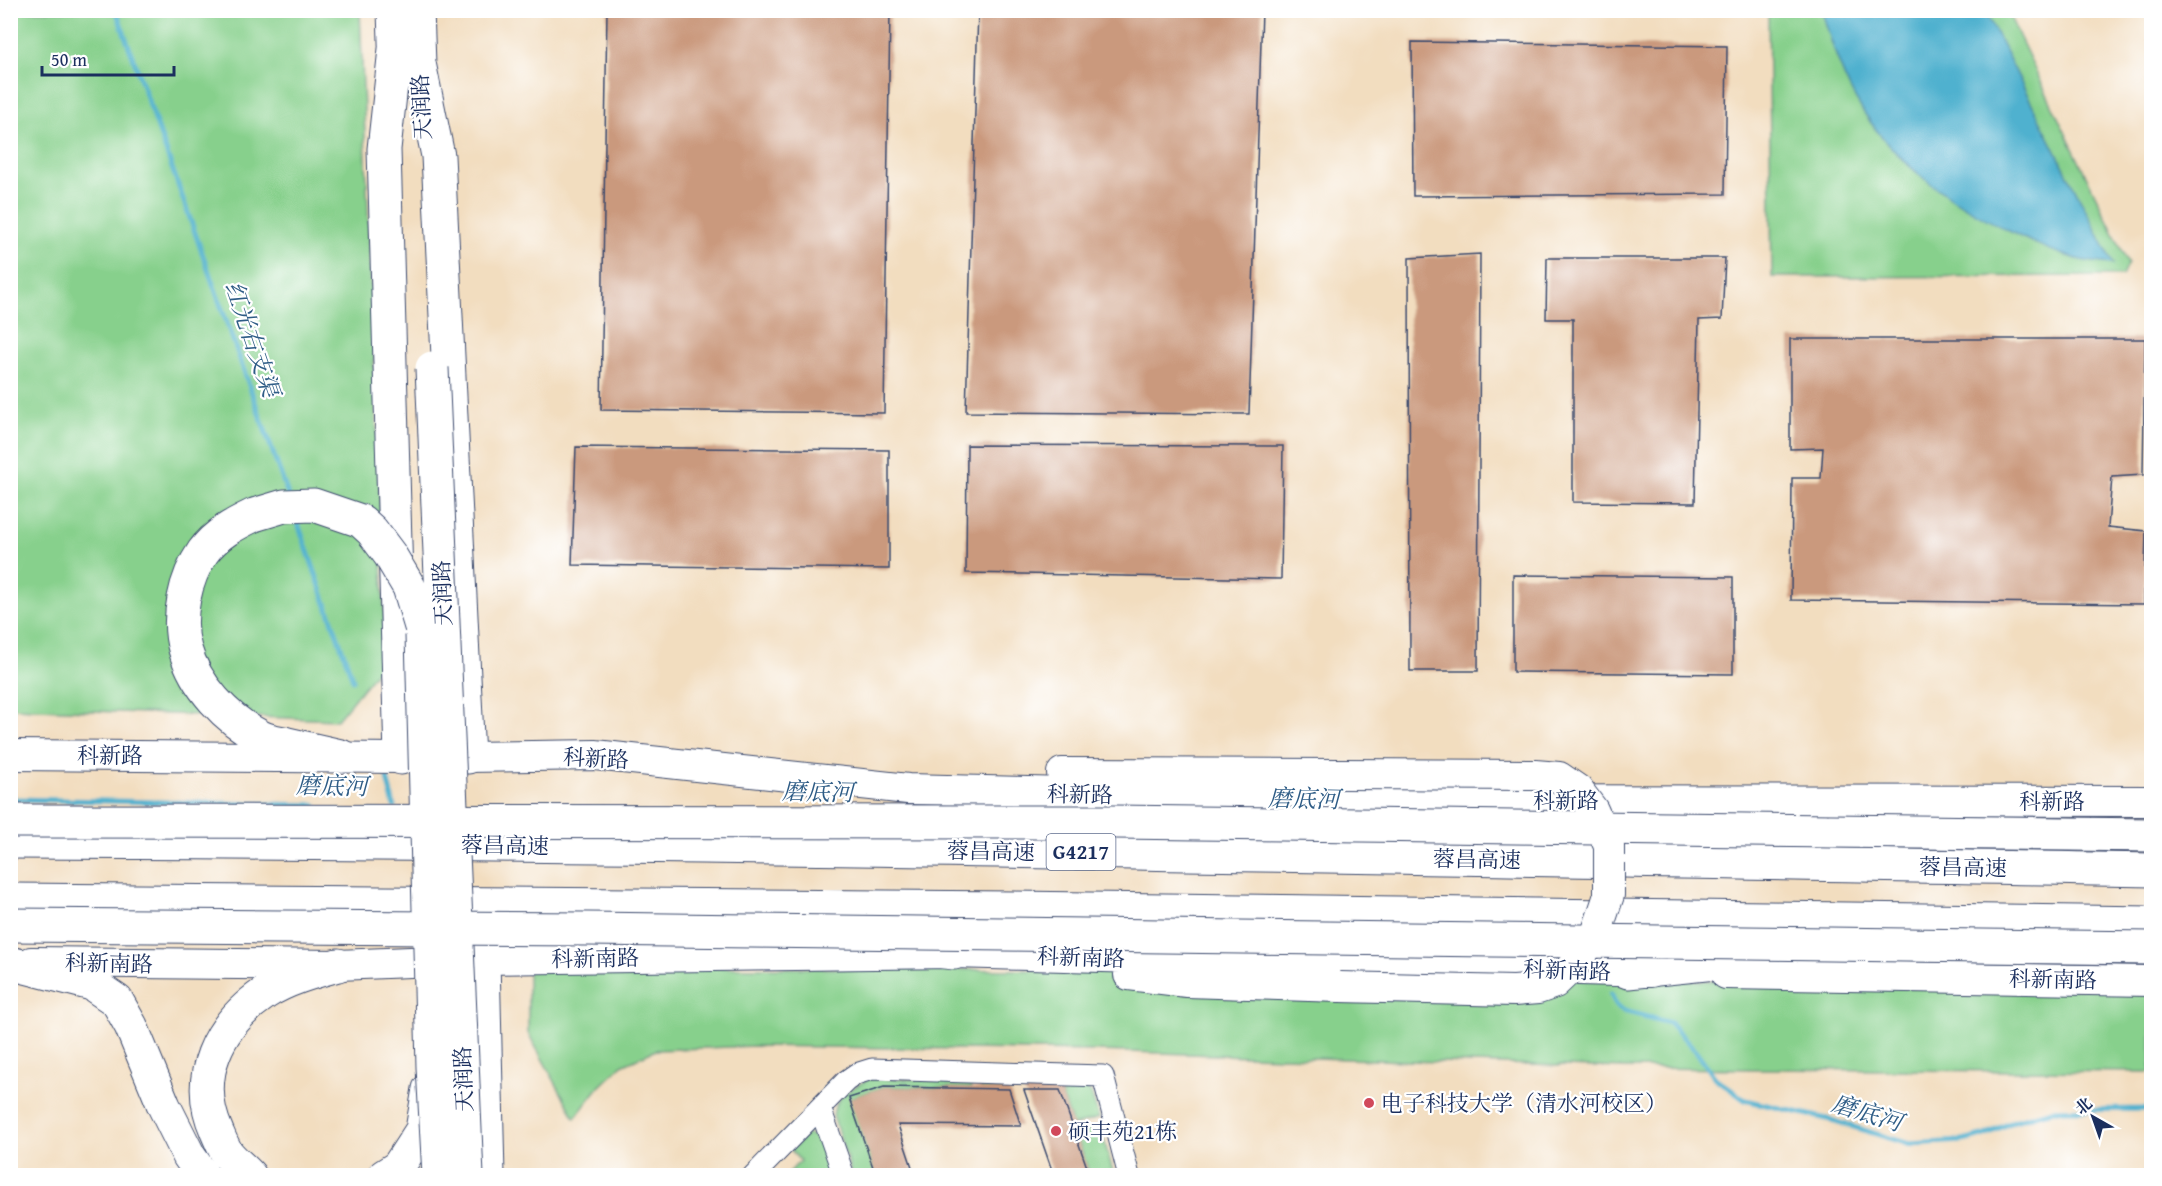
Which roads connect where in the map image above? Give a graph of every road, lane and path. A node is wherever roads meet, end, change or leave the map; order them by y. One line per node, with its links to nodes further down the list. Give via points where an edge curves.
1 (393, 10): 3 (main road, 天润路)
2 (417, 10): 3 (main road, 天润路)
3 (407, 56): 4 (main road, 天润路); 8 (main road, via 438,156); 9 (main road, via 384,149)
4 (421, 369): 5 (main road, 天润路); 33 (main road, 天润路, bridge)
5 (422, 627): 7 (main road, bridge, via 409,587 390,555 361,521 314,505 284,506 226,529 204,551 183,602 184,649 196,675 233,718 262,738); 27 (main road, 天润路, bridge)
6 (10, 755): 7 (main road, 科新路)
7 (341, 756): 9 (main road, 科新路)
8 (468, 757): 9 (main road, 科新路); 10 (main road, 科新路, via 595,755 908,789)
9 (401, 758)
10 (980, 791): 11 (main road, 科新路, via 1335,800); 21 (main road, bridge, via 1056,773 1559,777 1578,790 1593,810 1609,846 1609,895 1596,934 1575,964 1555,983 1538,990 1187,982)
11 (2151, 801)
12 (2151, 835): 13 (main road, bridge, via 1115,822)
13 (13, 836): 14 (main road, 蓉昌高速 / G4217)
14 (2151, 870)
15 (10, 900): 16 (main road)
16 (585, 904): 17 (main road); 21 (main road)
17 (2115, 923): 18 (main road); 25 (main road)
18 (2151, 923)
19 (10, 925): 20 (main road, bridge)
20 (2151, 948)
21 (954, 953): 22 (main road, 科新南路); 25 (main road, 科新南路)
22 (483, 959): 24 (main road, 科新南路); 34 (main road)
23 (10, 962): 24 (main road, 科新南路); 29 (main road, via 92,984 117,1001 164,1106)
24 (338, 965): 30 (main road, via 299,976 267,992 222,1035 210,1066 207,1096 226,1153)
25 (1628, 972): 26 (main road, 科新南路)
26 (2151, 981)
27 (433, 1067): 31 (main road, bridge, via 422,1130 398,1167); 32 (main road, 天润路, bridge)
28 (820, 1108): 35 (street); 36 (street); 37 (street, via 846,1081 872,1069 1103,1076)
29 (203, 1176)
30 (250, 1176)
31 (384, 1176)
32 (439, 1176)
33 (468, 1176)
34 (488, 1176)
35 (753, 1176)
36 (844, 1176)
37 (1129, 1176)

